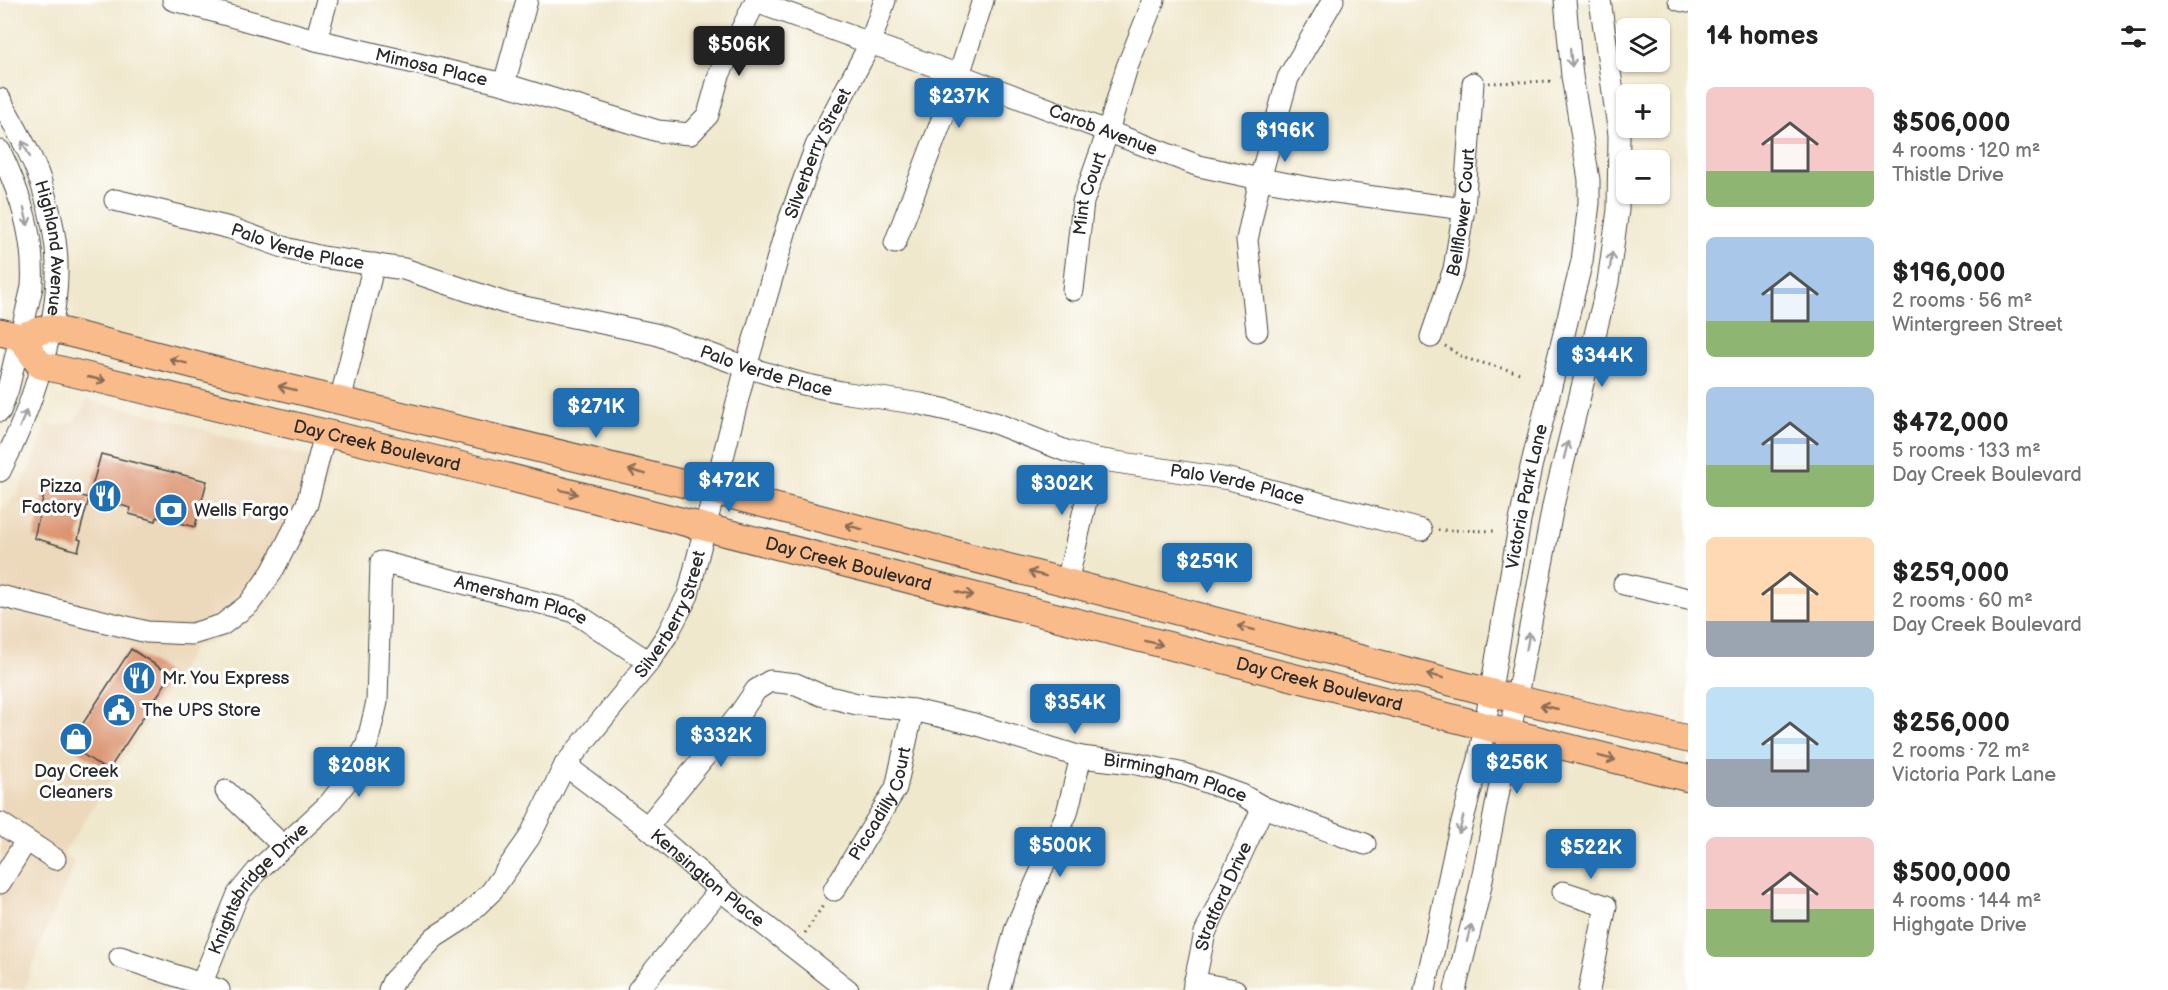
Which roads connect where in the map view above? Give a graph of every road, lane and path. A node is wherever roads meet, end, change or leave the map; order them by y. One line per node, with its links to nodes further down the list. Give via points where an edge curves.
1 (173, 0): 13 (street, Mimosa Place)
2 (327, 0): 13 (street)
3 (526, 0): 18 (street)
4 (885, 0): 14 (street, Silverberry Street)
5 (983, 0): 15 (street)
6 (1154, 0): 20 (street, Mint Court, via 1127,67)
7 (1333, 0): 22 (street, via 1288,78)
8 (1565, 0): 51 (street, Victoria Park Lane, one-way to 51, via 1572,76 1589,180 1587,229 1576,291 1520,521)
9 (1600, 0): 51 (street, Victoria Park Lane, one-way to 9, via 1608,282 1618,210 1619,135)
10 (1680, 0): 12 (street)
11 (756, 1): 14 (street, Carob Avenue); 18 (street, Mimosa Place, via 719,75 708,115 690,134 658,131)
12 (1688, 2)
13 (316, 40): 18 (street, Mimosa Place)
14 (870, 44): 15 (street, Carob Avenue); 33 (street, Silverberry Street, via 816,146 787,226)
15 (959, 75): 20 (street, Carob Avenue); 25 (street)
16 (1559, 81): 17 (path)
17 (1473, 83): 24 (street, Bellflower Court)
18 (504, 84)
19 (0, 99): 28 (street, Highland Avenue, one-way to 19, via 57,272 52,220 36,170)
20 (1108, 131): 22 (street, Carob Avenue, via 1200,166); 27 (street, Mint Court, via 1083,202)
21 (0, 151): 30 (street, Highland Avenue, one-way to 30, via 21,198 32,254 32,287)
22 (1260, 180): 24 (street, Carob Avenue); 29 (street, via 1247,240)
23 (116, 200): 26 (street, Palo Verde Place, via 230,228 289,249)
24 (1464, 209): 31 (street, Bellflower Court, via 1455,269)
25 (895, 243)
26 (374, 264): 33 (street, Palo Verde Place, via 434,278 505,303 654,334); 35 (street)
27 (1073, 290)
28 (50, 328): 30 (main road); 32 (street, Highland Avenue); 35 (main road, Day Creek Boulevard, one-way to 28)
29 (1257, 331)
30 (10, 334): 32 (main road); 36 (street, Highland Avenue, via 8,389)
31 (1431, 337): 34 (path, via 1464,358)
32 (40, 365): 38 (main road, Day Creek Boulevard, one-way to 38); 40 (street, Highland Avenue, one-way to 32, via 23,420)
33 (746, 367): 39 (street, Palo Verde Place, via 841,392 956,412); 41 (street, Silverberry Street)
34 (1520, 373)
35 (340, 401): 37 (main road, Day Creek Boulevard)
36 (0, 411)
37 (467, 431): 38 (main road, via 450,441 342,419 332,422); 41 (main road, Day Creek Boulevard, one-way to 37)
38 (325, 434): 42 (main road, Day Creek Boulevard, one-way to 42); 48 (street, via 307,504 272,572 249,604 222,625 192,634 147,632)
39 (1096, 459): 43 (street, Palo Verde Place, via 1229,479); 46 (street)
40 (0, 471)
41 (714, 491): 42 (street, Silverberry Street); 46 (main road, Day Creek Boulevard, one-way to 41)
42 (706, 526): 50 (street, Silverberry Street, via 688,595); 53 (main road, Day Creek Boulevard, one-way to 53)
43 (1421, 530): 44 (path)
44 (1496, 531)
45 (381, 562): 50 (street, Amersham Place, via 572,611); 64 (street, Knightsbridge Drive, via 377,702 367,744 350,777 329,804)
46 (1067, 582): 51 (main road, Day Creek Boulevard, one-way to 46)
47 (1624, 584): 49 (street)
48 (0, 596)
49 (1688, 599)
50 (649, 662): 56 (street, Silverberry Street)
51 (1504, 695): 53 (street, Victoria Park Lane); 54 (main road, Day Creek Boulevard, one-way to 51)
52 (913, 710): 55 (street, Birmingham Place); 61 (street, Birmingham Place, via 857,704 796,684 770,681 756,690); 68 (street, Piccadilly Court, via 896,788)
53 (1497, 730): 57 (main road, Day Creek Boulevard, one-way to 57); 79 (street, Victoria Park Lane, one-way to 79, via 1456,845); 80 (street, Victoria Park Lane, one-way to 53, via 1479,895)
54 (1688, 739)
55 (1081, 757): 59 (street, Birmingham Place, via 1184,774); 77 (street, via 1067,813 1016,927)
56 (565, 765): 61 (street, Kensington Place); 75 (street, Silverberry Street, via 529,838 491,892 463,919 435,937)
57 (1688, 778)
58 (226, 791): 64 (street)
59 (1263, 807): 63 (street, Birmingham Place); 72 (street, Stratford Drive, via 1205,933)
60 (0, 823): 62 (street)
61 (647, 827): 67 (street, Kensington Place)
62 (26, 840): 65 (street); 66 (street)
63 (1365, 844)
64 (284, 847): 73 (street, Knightsbridge Drive, via 238,894)
65 (55, 859)
66 (0, 883)
67 (720, 890): 70 (street, Kensington Place); 76 (street)
68 (834, 890): 70 (path)
69 (1563, 892): 81 (street, via 1606,906)
70 (794, 948): 74 (street, Kensington Place)
71 (120, 957): 73 (street)
72 (1194, 986): 78 (street)
73 (210, 988)
74 (845, 989)
75 (389, 990)
76 (638, 990)
77 (999, 990)
78 (1235, 990)
79 (1425, 990)
80 (1455, 990)
81 (1589, 990)

